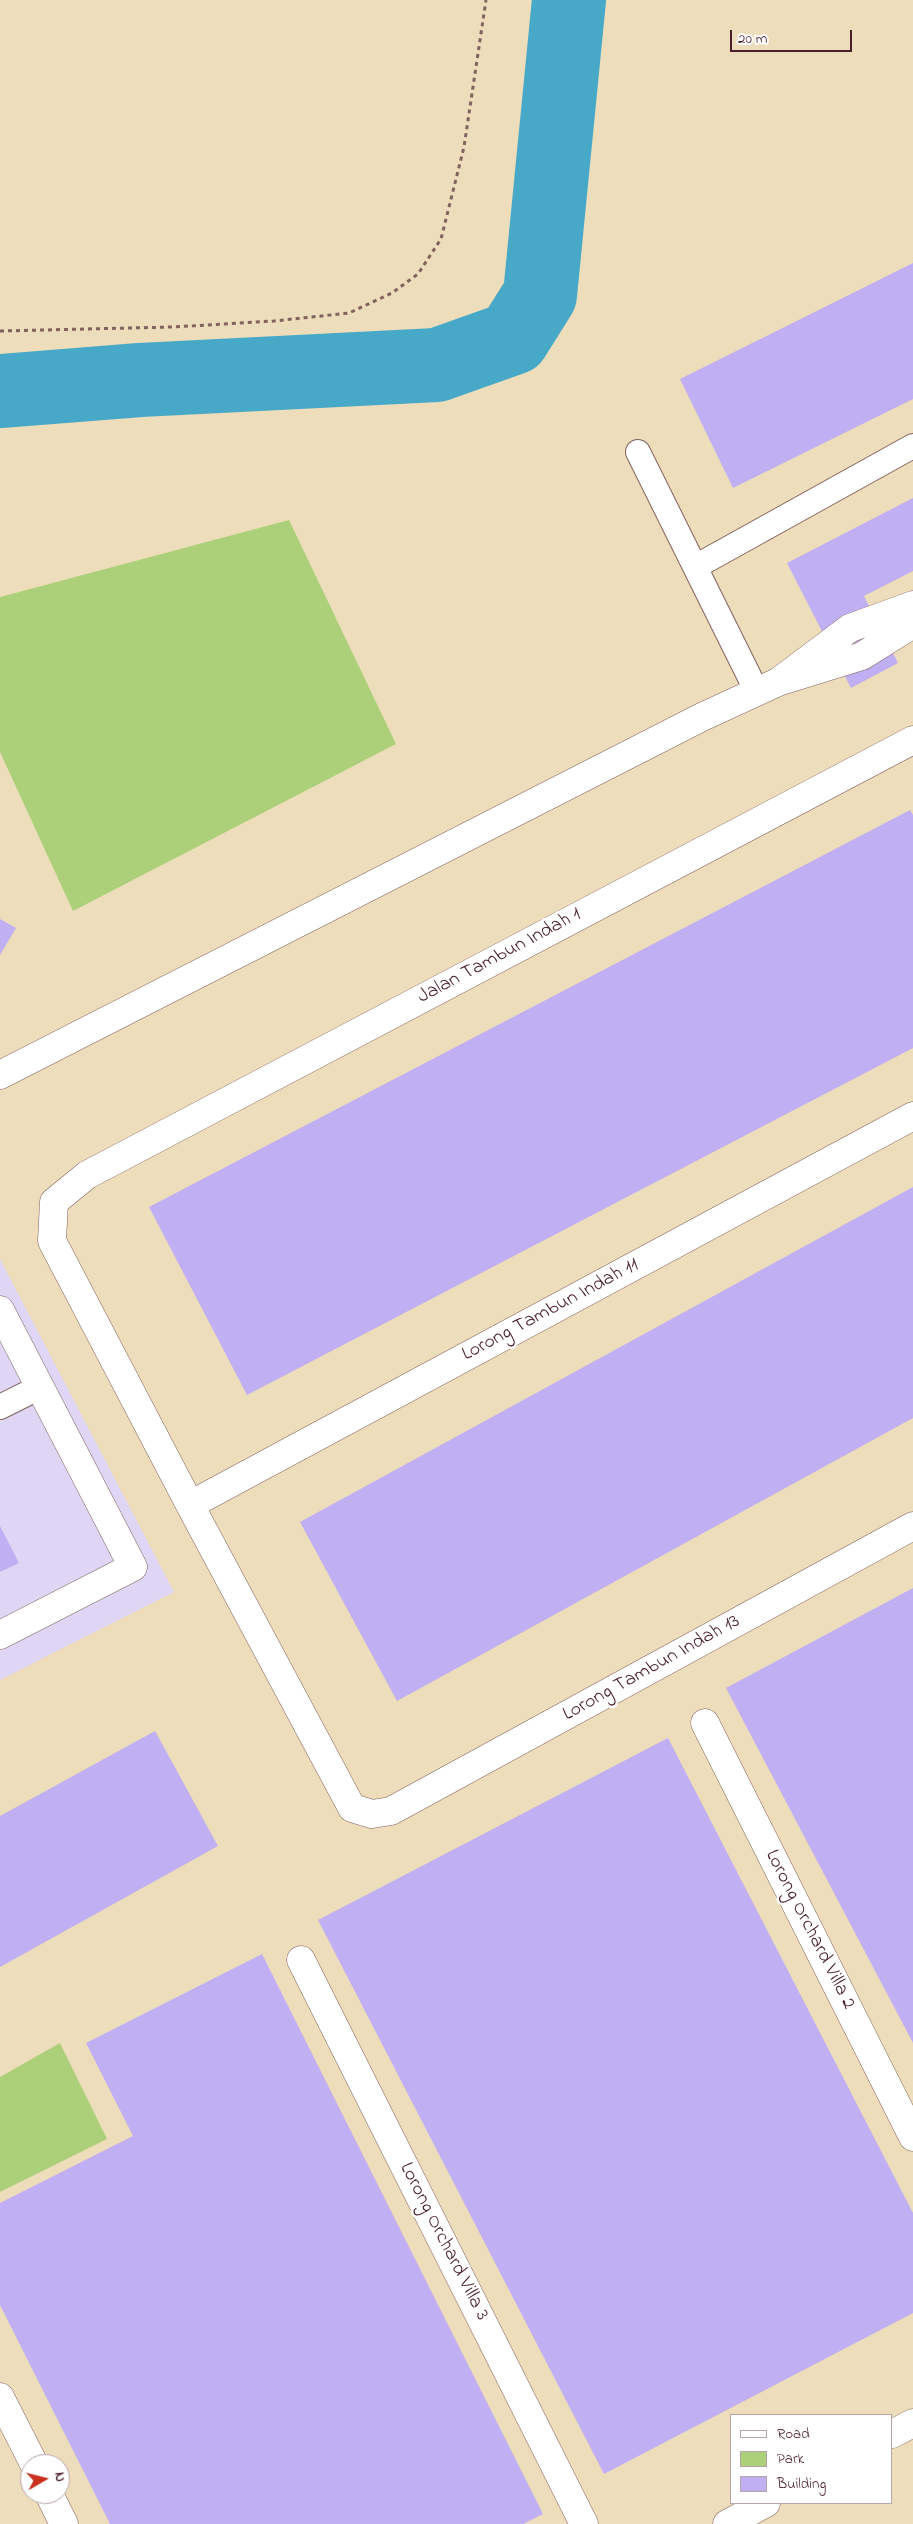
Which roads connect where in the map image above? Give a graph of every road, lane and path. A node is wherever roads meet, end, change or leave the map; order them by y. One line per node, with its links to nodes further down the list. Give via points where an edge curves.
1 (486, 0): 2 (path, via 464,147 441,240 418,274 392,293 349,313 274,321)
2 (0, 331)
3 (913, 446): 5 (lane)
4 (638, 452): 5 (lane)
5 (695, 567): 8 (lane)
6 (913, 605): 8 (street, via 850,628)
7 (913, 624): 8 (street, via 862,656)
8 (768, 687): 10 (street, via 702,717)
9 (913, 740): 15 (street, Jalan Tambun Indah 1, via 87,1174 54,1202 52,1241)
10 (0, 1075)
11 (913, 1116): 15 (street, Lorong Tambun Indah 11)
12 (0, 1310): 13 (street)
13 (40, 1387): 14 (lane); 17 (street, via 133,1567)
14 (0, 1407)
15 (190, 1505): 19 (street, Jalan Tambun Indah 1, via 352,1808 372,1814)
16 (913, 1526): 19 (street, Lorong Tambun Indah 13)
17 (0, 1635)
18 (704, 1723): 21 (street, Lorong Orchard Villa 2)
19 (391, 1811)
20 (301, 1960): 29 (street, Lorong Orchard Villa 3)
21 (913, 2137)
22 (0, 2397): 25 (street)
23 (913, 2423): 24 (street)
24 (893, 2433)
25 (29, 2454)
26 (54, 2504): 28 (street)
27 (764, 2504): 30 (street)
28 (64, 2524)
29 (584, 2524)
30 (727, 2524)

